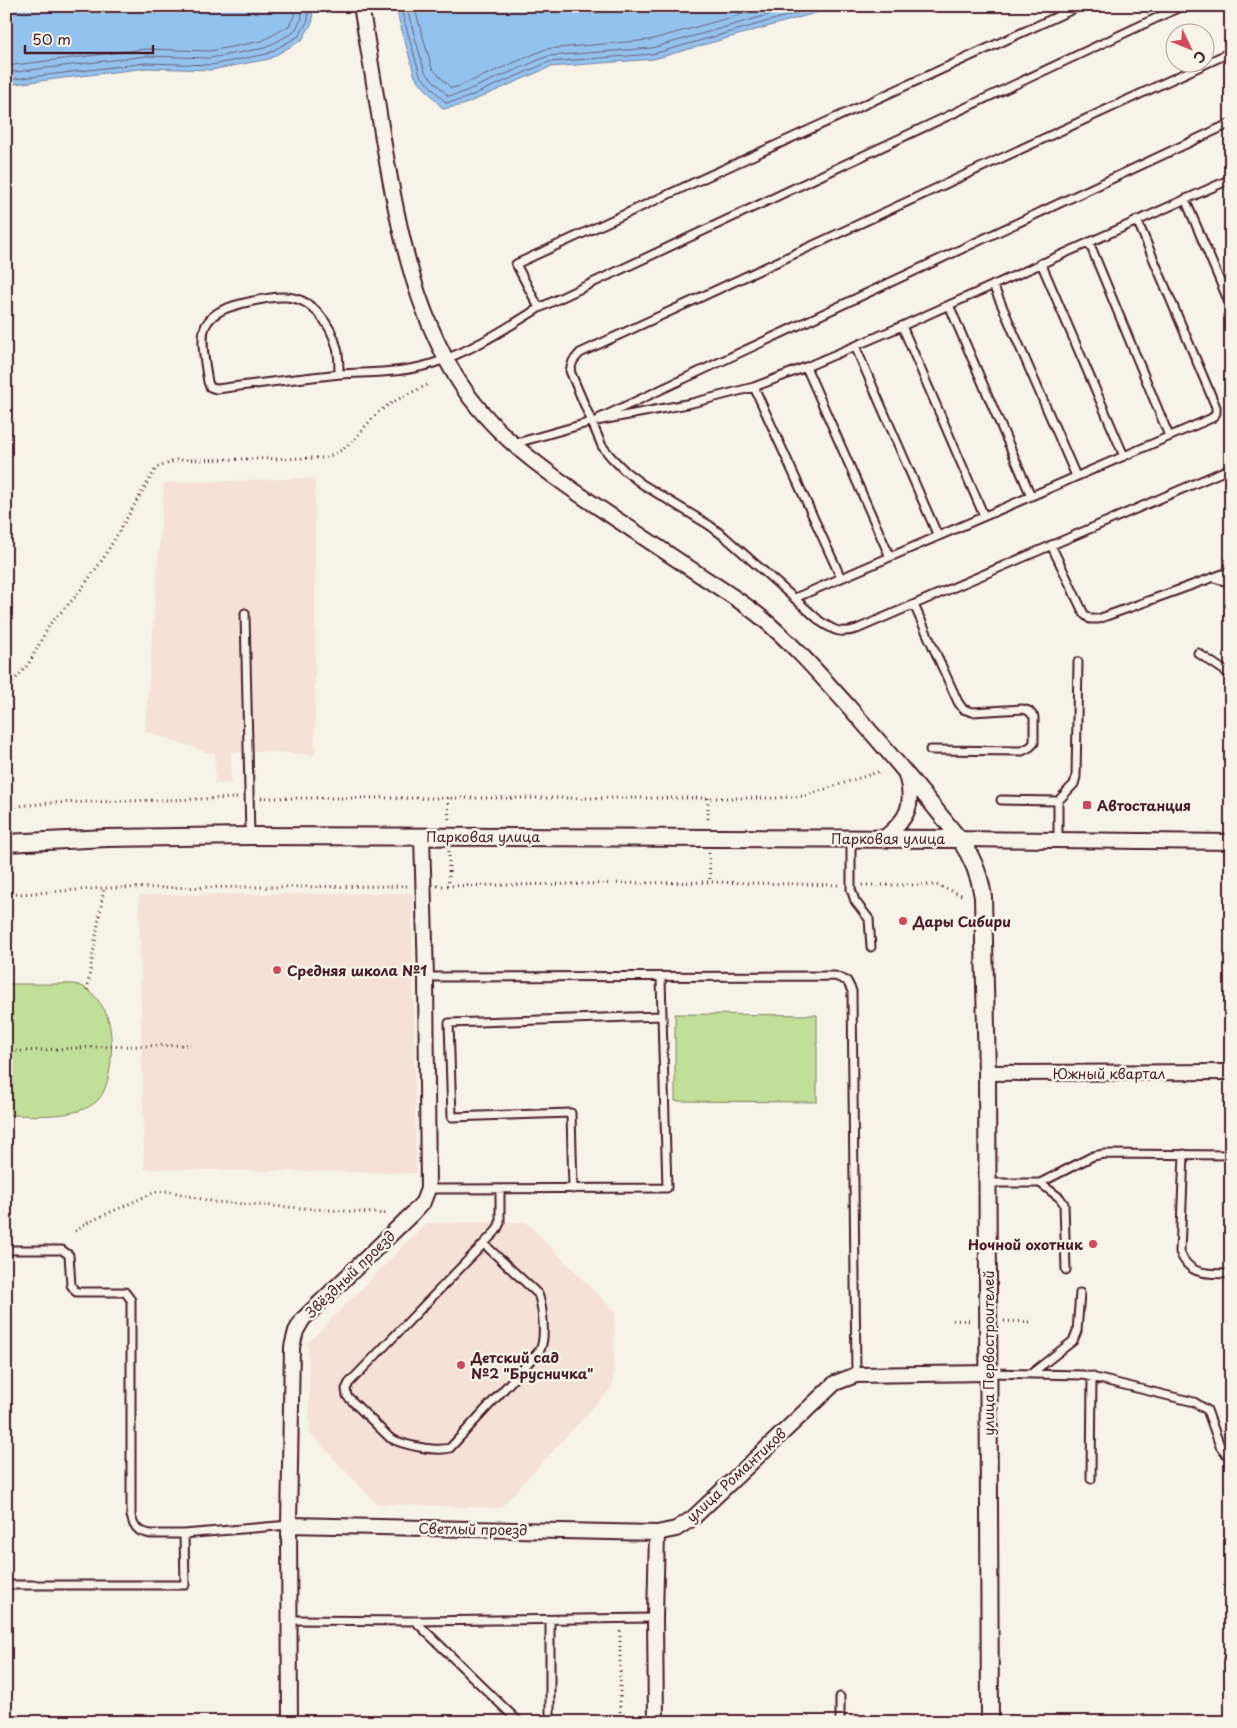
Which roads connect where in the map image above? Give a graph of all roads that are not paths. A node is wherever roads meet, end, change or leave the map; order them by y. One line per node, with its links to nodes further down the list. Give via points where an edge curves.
1 (361, 6): 17 (street, via 406,254 430,327)
2 (1080, 6): 13 (lane, via 516,264)
3 (1182, 6): 13 (lane)
4 (1231, 52): 21 (lane, via 580,354 570,370)
5 (1231, 123): 21 (lane)
6 (1231, 178): 7 (lane)
7 (1186, 199): 8 (lane); 14 (lane)
8 (1137, 220): 9 (lane); 22 (lane, via 1216,407 1212,418)
9 (1089, 242): 10 (lane); 22 (lane)
10 (1041, 264): 11 (lane); 24 (lane)
11 (993, 285): 12 (lane); 26 (lane)
12 (949, 305): 15 (lane); 27 (lane)
13 (539, 308): 17 (lane)
14 (1231, 308)
15 (902, 326): 16 (lane); 28 (lane)
16 (855, 346): 18 (lane); 29 (lane)
17 (446, 360): 19 (lane, via 407,369); 23 (street, via 471,399)
18 (806, 367): 20 (lane); 31 (lane)
19 (339, 374): 19 (lane, via 337,349 326,322 317,311 299,299 275,297 230,307 218,312 205,326 203,335 210,387 216,389)
20 (754, 387): 21 (lane, via 692,403); 33 (lane)
21 (591, 422): 23 (lane); 36 (lane, via 602,446 625,471 725,537)
22 (1169, 436): 24 (lane)
23 (513, 444): 43 (street, via 570,488 761,617 799,652)
24 (1124, 456): 26 (lane)
25 (1231, 468): 30 (lane)
26 (1076, 476): 27 (lane)
27 (1031, 496): 28 (lane)
28 (984, 516): 29 (lane)
29 (938, 536): 31 (lane)
30 (1051, 545): 34 (lane, via 1084,614 1090,619 1098,620); 37 (lane)
31 (890, 557): 33 (lane)
32 (1231, 572): 34 (lane)
33 (841, 578): 36 (lane)
34 (1214, 578): 35 (lane)
35 (1231, 583)
36 (795, 598): 37 (lane, via 821,622 835,631 847,632)
37 (914, 604): 42 (lane, via 958,702 964,708 972,712 1023,709 1034,716 1034,743 1022,751)
38 (245, 613): 46 (lane)
39 (1198, 653): 41 (lane)
40 (1078, 662): 45 (lane, via 1076,777 1074,784)
41 (1231, 675)
42 (930, 750)
43 (905, 770): 49 (street, via 910,804 905,818); 50 (street)
44 (1001, 800): 45 (lane)
45 (1058, 801): 51 (lane)
46 (250, 836): 47 (street, Парковая улица); 53 (street, Парковая улица)
47 (422, 836): 48 (street, Парковая улица); 55 (street)
48 (851, 838): 49 (street, Парковая улица); 54 (lane, via 853,896 870,919)
49 (884, 838): 50 (street, Парковая улица)
50 (960, 839): 51 (street); 59 (street, улица Первостроителей, via 975,865 983,897)
51 (1058, 841): 52 (street)
52 (1231, 842)
53 (6, 843)
54 (872, 947)
55 (426, 977): 56 (lane); 64 (street)
56 (661, 977): 57 (lane); 74 (lane, via 835,976 847,980 852,991)
57 (662, 1016): 66 (lane, via 667,1188); 66 (lane, via 449,1023 452,1117 571,1113)
58 (1231, 1072): 59 (street, Южный квартал)
59 (986, 1073): 62 (street, улица Первостроителей)
60 (1184, 1154): 61 (lane); 63 (lane, via 1093,1156); 70 (lane, via 1180,1252 1183,1260 1197,1272)
61 (1231, 1155)
62 (987, 1183): 63 (lane); 72 (street, улица Первостроителей)
63 (1040, 1183): 69 (lane, via 1064,1204)
64 (428, 1189): 65 (lane); 78 (street, Звёздный проезд, via 423,1202 413,1213 303,1319 296,1331 292,1347)
65 (500, 1189): 66 (lane); 67 (lane, via 500,1223)
66 (573, 1189)
67 (484, 1244): 67 (lane, via 349,1383 347,1396 397,1442 442,1450 450,1448 543,1344 538,1294)
68 (6, 1250): 80 (lane, via 62,1250 69,1254 71,1285 76,1292 124,1292 131,1300 131,1516 140,1531)
69 (1066, 1270)
70 (1231, 1274)
71 (1080, 1293): 73 (lane, via 1077,1331 1073,1341)
72 (988, 1373): 73 (lane); 74 (street, улица Романтиков); 92 (street, улица Первостроителей)
73 (1032, 1373): 75 (lane)
74 (856, 1375): 79 (street, улица Романтиков, via 835,1383 819,1397 693,1518 676,1529)
75 (1092, 1376): 76 (lane, via 1200,1405 1207,1410 1220,1446); 77 (lane)
76 (1231, 1460)
77 (1091, 1479)
78 (289, 1525): 79 (street, Светлый проезд); 80 (lane); 83 (street, Звёздный проезд)
79 (657, 1533): 82 (street)
80 (184, 1534): 81 (lane, via 185,1585)
81 (6, 1586)
82 (655, 1618): 84 (lane); 90 (street)
83 (290, 1620): 85 (lane); 87 (street, Звёздный проезд)
84 (550, 1620): 85 (lane); 89 (lane)
85 (415, 1621): 88 (lane)
86 (840, 1697): 91 (lane)
87 (290, 1722)
88 (519, 1722)
89 (550, 1722)
90 (656, 1722)
91 (840, 1722)
92 (990, 1722)

